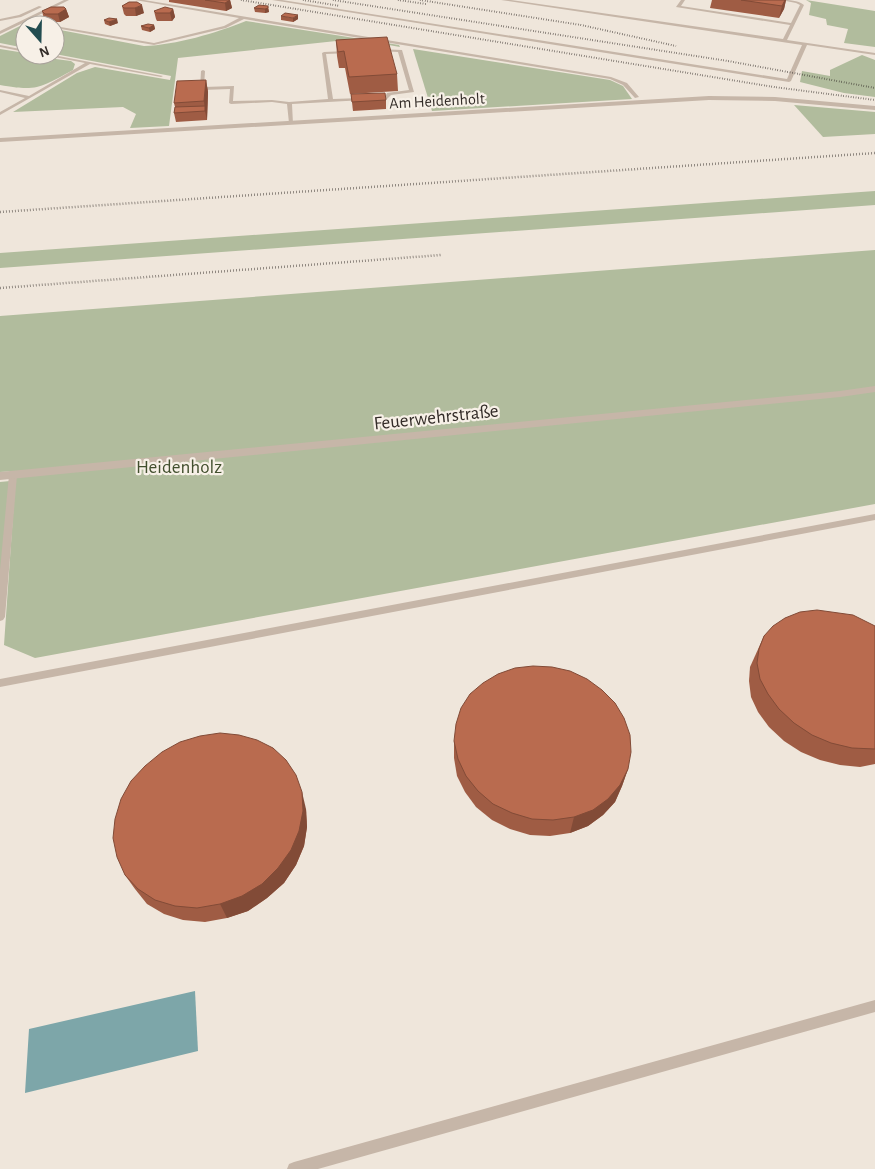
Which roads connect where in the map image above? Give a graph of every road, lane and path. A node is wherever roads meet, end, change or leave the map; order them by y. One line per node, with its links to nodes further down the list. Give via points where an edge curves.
1 (67, 0): 8 (lane)
2 (137, 0): 9 (lane)
3 (274, 0): 16 (lane, via 789,81)
4 (503, 0): 15 (lane)
5 (683, 0): 13 (lane, via 678,7)
6 (782, 0): 13 (lane, via 802,5)
7 (45, 4): 10 (lane, via 20,16)
8 (37, 15)
9 (242, 18): 12 (lane, via 225,27 154,44); 28 (lane, via 610,78 625,84)
10 (0, 20)
11 (15, 26): 14 (lane)
12 (65, 29)
13 (790, 29): 15 (lane)
14 (0, 34)
15 (784, 41): 16 (lane)
16 (804, 44): 21 (lane)
17 (0, 46): 18 (lane)
18 (15, 49)
19 (374, 50): 29 (lane, via 400,51 412,91 389,94 386,98)
20 (354, 52): 29 (lane, via 324,53)
21 (875, 54)
22 (65, 59): 23 (lane)
23 (89, 63): 25 (lane); 27 (lane)
24 (203, 71): 30 (lane, via 202,88 232,88 231,103)
25 (161, 76)
26 (0, 91): 27 (lane)
27 (29, 97): 32 (lane)
28 (637, 97)
29 (331, 101): 30 (lane)
30 (289, 103): 33 (lane)
31 (875, 108): 33 (street, Am Heidenholt, via 776,99 708,98)
32 (0, 114)
33 (291, 123): 34 (street, Am Heidenholt)
34 (0, 140)
35 (875, 389): 36 (street, Feuerwehrstraße)
36 (13, 475): 37 (street, Feuerwehrstraße); 39 (lane)
37 (0, 476)
38 (875, 516): 40 (lane)
39 (0, 617)
40 (0, 683)
41 (875, 1006): 42 (lane)
42 (294, 1169)

